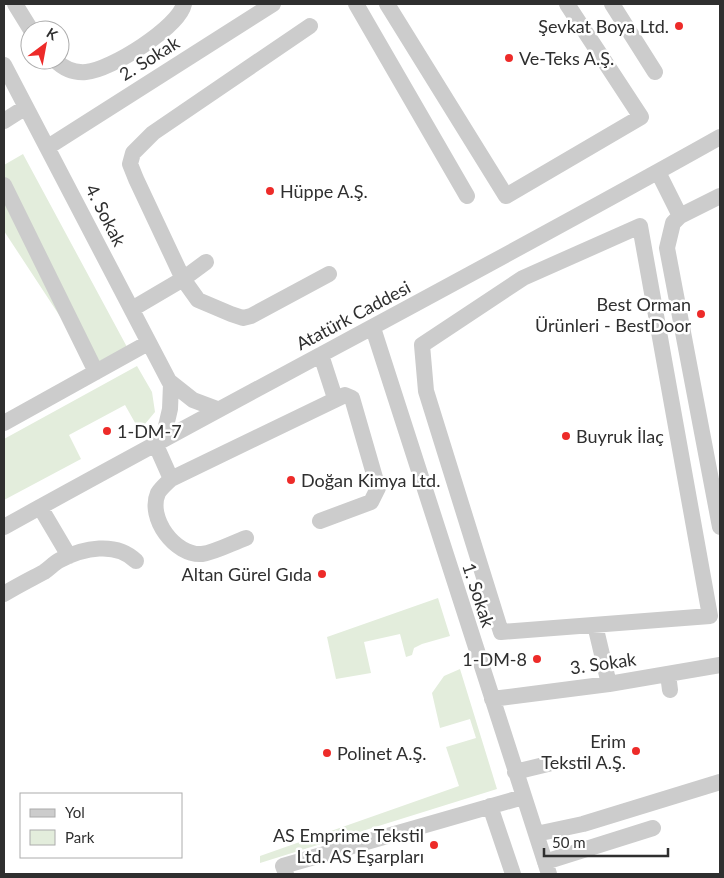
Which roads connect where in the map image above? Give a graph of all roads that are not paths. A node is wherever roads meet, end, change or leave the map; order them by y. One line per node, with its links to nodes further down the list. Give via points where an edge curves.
1 (15, 4): 8 (street)
2 (184, 4): 11 (street, via 182,13 127,56 86,72)
3 (273, 4): 17 (street, 2. Sokak)
4 (356, 4): 20 (street)
5 (387, 4): 6 (street, via 506,196 640,117)
6 (566, 4)
7 (612, 4): 12 (street)
8 (25, 20)
9 (310, 26): 26 (street, via 167,122 133,153 130,164)
10 (4, 65): 13 (street, 4. Sokak)
11 (70, 70)
12 (655, 72)
13 (8, 82): 14 (street, 4. Sokak)
14 (26, 107): 15 (street); 17 (street, 4. Sokak)
15 (4, 121)
16 (720, 137): 18 (street, Atatürk Caddesi)
17 (48, 146): 28 (street, 4. Sokak)
18 (658, 172): 22 (street); 23 (street, Atatürk Caddesi)
19 (4, 185): 32 (street)
20 (467, 196)
21 (720, 196): 22 (street)
22 (680, 216): 42 (street, via 673,223 667,248)
23 (508, 254): 27 (street); 29 (street, Atatürk Caddesi)
24 (206, 262): 26 (street)
25 (329, 274): 26 (street, via 243,318 198,300)
26 (183, 278): 28 (street)
27 (523, 278): 47 (street, via 422,345 426,391 501,632); 47 (street, via 640,226 710,616)
28 (132, 309): 30 (street, 4. Sokak)
29 (373, 328): 31 (street, Atatürk Caddesi); 50 (street, 1. Sokak)
30 (148, 343): 32 (street); 33 (street, 4. Sokak)
31 (321, 355): 34 (street); 35 (street, Atatürk Caddesi)
32 (96, 372): 36 (street)
33 (171, 384): 35 (street, via 201,404); 37 (street, via 170,409)
34 (335, 398): 38 (street); 40 (street, via 345,395 352,398 378,488 370,502)
35 (217, 409): 37 (street, Atatürk Caddesi)
36 (4, 423)
37 (159, 441): 38 (street); 39 (street, Atatürk Caddesi)
38 (171, 479): 43 (street, via 158,493 156,507 162,530 179,547 203,554)
39 (40, 507): 41 (street, Atatürk Caddesi); 44 (street)
40 (320, 521)
41 (4, 527)
42 (720, 527)
43 (246, 538)
44 (69, 556): 45 (street, via 110,548 122,551); 46 (street)
45 (136, 561)
46 (4, 594)
47 (595, 625): 49 (street)
48 (720, 665): 49 (street, 3. Sokak, via 669,682)
49 (608, 684): 50 (street, 3. Sokak)
50 (492, 699): 52 (street, 1. Sokak)
51 (548, 764): 52 (street)
52 (515, 772): 54 (street, 1. Sokak)
53 (720, 782): 57 (street, via 583,824)
54 (523, 796): 55 (street); 57 (street, 1. Sokak)
55 (490, 806): 59 (street, via 283,866); 60 (street)
56 (652, 828): 58 (street)
57 (536, 834): 58 (street, 1. Sokak)
58 (547, 868)
59 (286, 874)
60 (513, 874)

